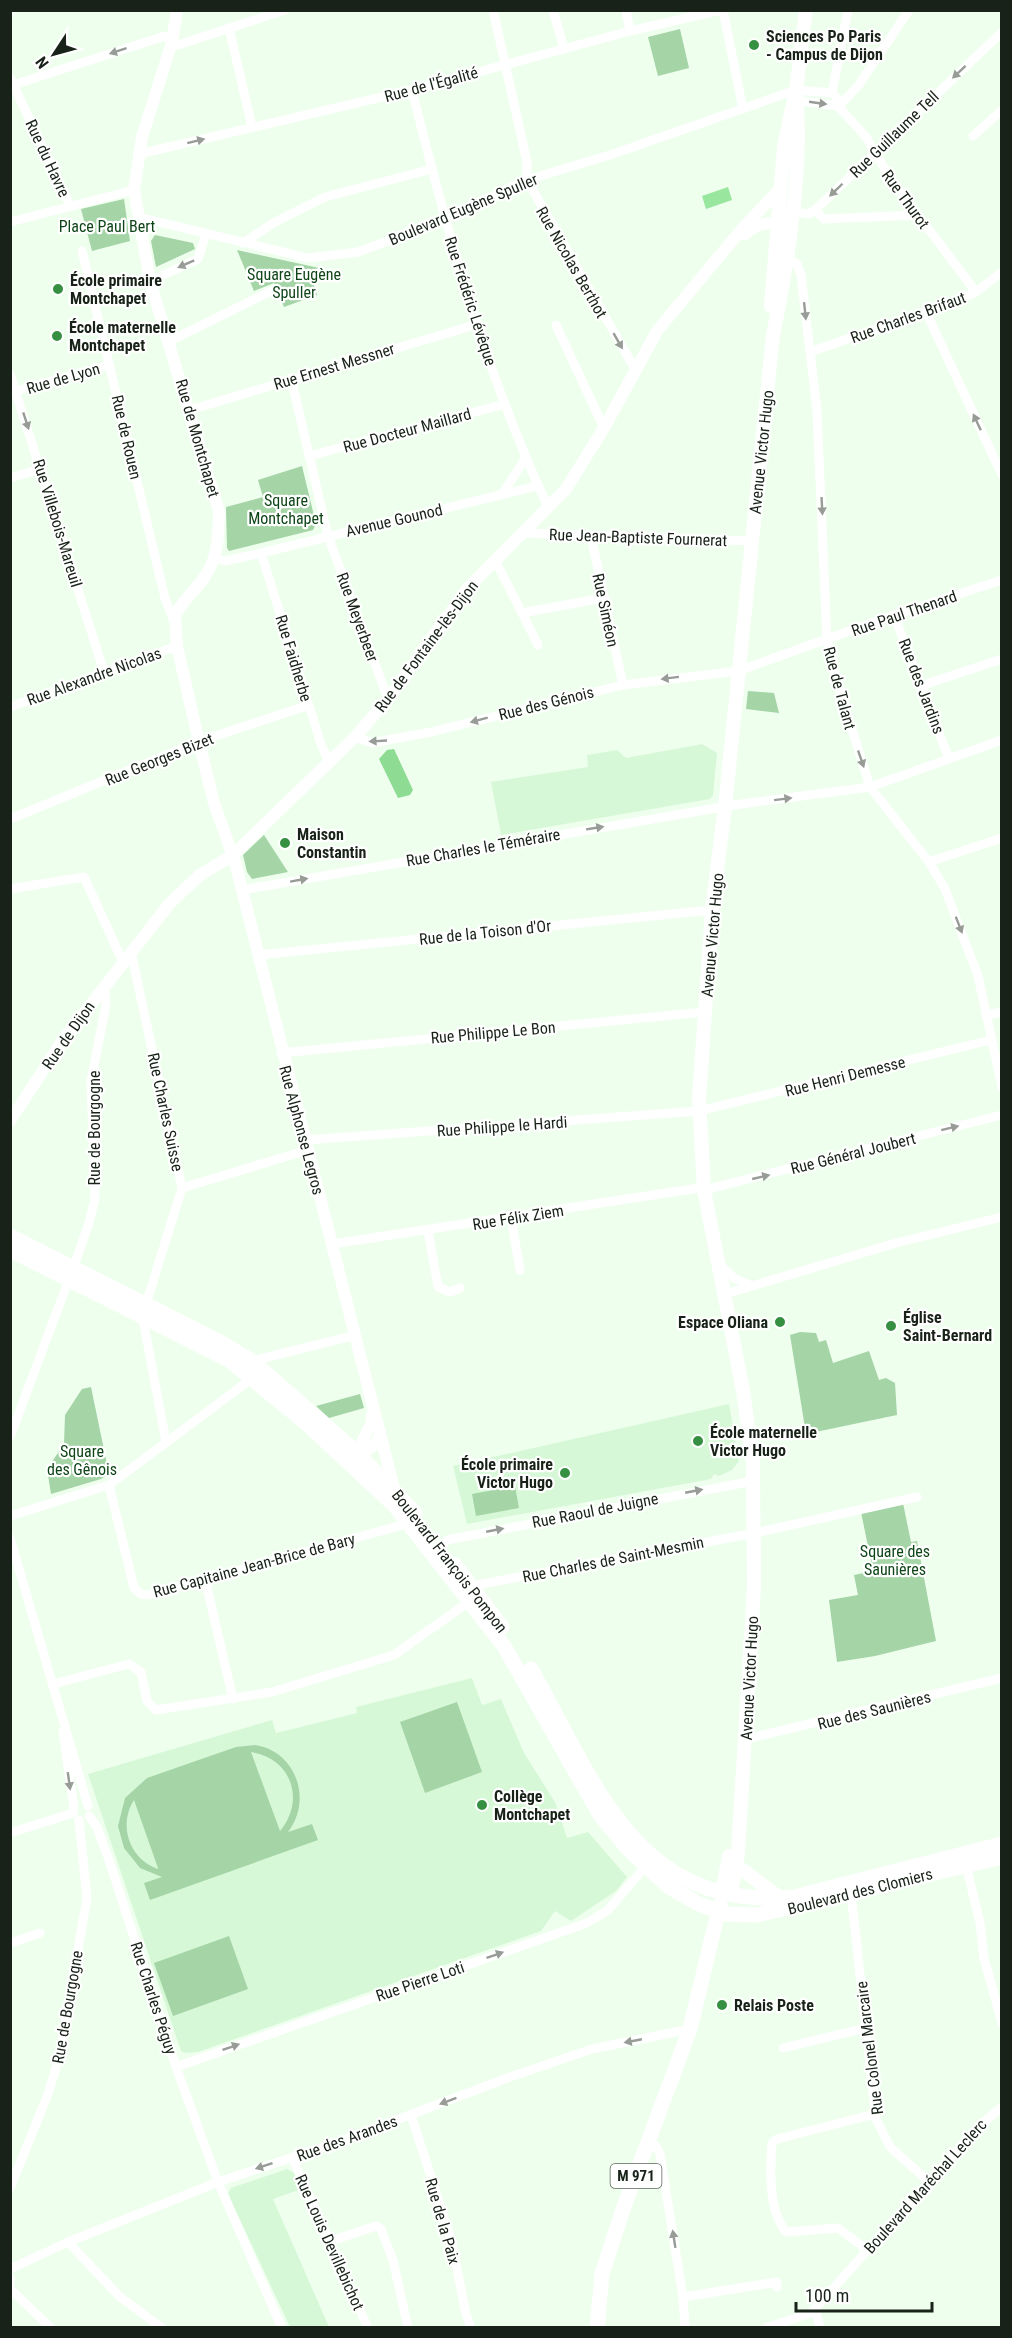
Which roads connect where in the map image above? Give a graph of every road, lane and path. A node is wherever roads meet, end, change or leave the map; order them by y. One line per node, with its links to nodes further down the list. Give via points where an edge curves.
1 (177, 10): 13 (street, Rue de Montchapet)
2 (285, 10): 10 (street)
3 (493, 10): 15 (street, Rue Nicolas Berthot)
4 (554, 10): 14 (street)
5 (626, 10): 11 (street)
6 (722, 10): 11 (street, Rue de l'Égalité); 21 (street)
7 (806, 10): 19 (main road, Avenue Victor Hugo / M 971)
8 (848, 10): 18 (street)
9 (909, 10): 20 (street, via 858,86)
10 (229, 28): 13 (street, via 183,44); 24 (street)
11 (630, 31): 14 (street, Rue de l'Égalité)
12 (1002, 32): 26 (street, Rue Guillaume Tell, one-way to 26)
13 (172, 42): 16 (street, one-way to 16, via 165,36); 27 (street, Rue de Montchapet)
14 (564, 49): 15 (street, Rue de l'Égalité)
15 (505, 66): 17 (street, Rue de l'Égalité); 29 (street, Rue Nicolas Berthot, via 527,162)
16 (12, 83): 32 (street, Rue du Havre)
17 (412, 90): 24 (street, Rue de l'Égalité); 28 (street, Rue Frédéric Lévêque)
18 (832, 93): 19 (street); 20 (street, Rue Thurot)
19 (792, 97): 20 (street, one-way to 20); 21 (street, Boulevard Eugène Spuller); 23 (main road, Avenue Victor Hugo / M 971); 34 (main road, Avenue Victor Hugo / M 971)
20 (840, 104): 26 (street, Rue Thurot)
21 (743, 109): 29 (street, Boulevard Eugène Spuller)
22 (1002, 110): 25 (street)
23 (789, 126): 30 (main road, Avenue Victor Hugo / M 971); 34 (main road, M 971)
24 (252, 127): 27 (street, Rue de l'Égalité, one-way to 24)
25 (973, 136)
26 (875, 152): 33 (street, Rue Guillaume Tell, one-way to 33); 35 (street, Rue Thurot)
27 (139, 154): 31 (street, Rue de Montchapet)
28 (432, 169): 38 (street, Rue Frédéric Lévêque); 41 (street, via 325,197)
29 (527, 180): 38 (street, Boulevard Eugène Spuller); 56 (street, Rue Nicolas Berthot, one-way to 56)
30 (781, 188): 34 (main road, Avenue Victor Hugo / M 971); 37 (street, Rue de Fontaine-lès-Dijon)
31 (134, 190): 32 (street); 36 (street, Rue de Montchapet)
32 (70, 205): 39 (street)
33 (815, 210): 34 (street); 35 (street, via 824,219)
34 (784, 215): 37 (street, via 767,209); 42 (street, Rue de Fontaine-lès-Dijon, via 754,227); 44 (main road, M 971); 52 (main road, Avenue Victor Hugo / M 971, via 771,318)
35 (917, 215): 48 (street, Rue Thurot)
36 (138, 217): 40 (street, Boulevard Eugène Spuller); 46 (street, Rue de Montchapet)
37 (753, 217): 42 (street, Rue de Fontaine-lès-Dijon)
38 (444, 218): 41 (street, Boulevard Eugène Spuller, via 358,252 325,258 308,258); 50 (street, Rue Frédéric Lévêque)
39 (10, 222)
40 (206, 234): 41 (street, Boulevard Eugène Spuller); 46 (street, one-way to 46, via 198,259)
41 (243, 243)
42 (726, 250): 56 (street, Rue de Fontaine-lès-Dijon, via 657,332)
43 (82, 251): 55 (street, Rue de Rouen)
44 (785, 253): 52 (main road, Avenue Victor Hugo / M 971); 54 (street, Rue de Talant, one-way to 54, via 797,264 801,275)
45 (1002, 272): 48 (street, Rue Charles Brifaut)
46 (150, 281): 53 (street, Rue de Montchapet)
47 (269, 292): 53 (street)
48 (976, 292): 49 (street, Rue Charles Brifaut)
49 (926, 312): 54 (street, Rue Charles Brifaut); 66 (street, one-way to 49)
50 (478, 324): 58 (street, Rue Ernest Messner); 60 (street, Rue Frédéric Lévêque)
51 (556, 325): 62 (street)
52 (773, 335): 74 (main road, Avenue Victor Hugo / M 971)
53 (170, 341): 61 (street, Rue de Montchapet)
54 (810, 352): 83 (street, Rue de Talant, one-way to 83, via 817,411)
55 (109, 364): 59 (street, Rue de Lyon); 82 (street, Rue de Rouen)
56 (635, 369): 62 (street, Rue de Fontaine-lès-Dijon)
57 (10, 374): 59 (street, Rue Villebois-Mareuil)
58 (291, 378): 61 (street, Rue Ernest Messner); 63 (street, Rue Meyerbeer)
59 (16, 391): 65 (street, Rue Villebois-Mareuil, one-way to 65)
60 (504, 404): 63 (street, Rue Docteur Maillard); 64 (street, Rue Frédéric Lévêque)
61 (190, 410): 76 (street, Rue de Montchapet, via 219,512 218,549)
62 (604, 428): 70 (street, Rue de Fontaine-lès-Dijon, via 566,489)
63 (309, 456): 72 (street, Rue Meyerbeer)
64 (525, 459): 68 (street, Rue Frédéric Lévêque); 69 (street)
65 (41, 469): 67 (street); 88 (street, Rue Villebois-Mareuil)
66 (1001, 475)
67 (10, 478)
68 (537, 486): 69 (street, Avenue Gounod); 70 (street, Rue Frédéric Lévêque)
69 (503, 494): 72 (street, Avenue Gounod)
70 (548, 507): 71 (street, Rue de Fontaine-lès-Dijon)
71 (524, 533): 73 (street, Rue Jean-Baptiste Fournerat); 77 (street, Rue de Fontaine-lès-Dijon)
72 (328, 536): 75 (street, Avenue Gounod); 91 (street, Rue Meyerbeer)
73 (591, 536): 74 (street, Rue Jean-Baptiste Fournerat); 79 (street, Rue Siméon)
74 (752, 541): 87 (main road, Avenue Victor Hugo / M 971)
75 (261, 553): 76 (street, Avenue Gounod, via 225,561); 92 (street, Rue Faidherbe)
76 (214, 558): 82 (street, Rue de Montchapet)
77 (495, 560): 80 (street); 91 (street, Rue de Fontaine-lès-Dijon, via 468,588)
78 (1002, 580): 81 (street, Rue Paul Thenard)
79 (603, 598): 80 (street); 89 (street, Rue Siméon)
80 (522, 613): 84 (street)
81 (894, 615): 83 (street, Rue Paul Thenard); 90 (street, Rue des Jardins)
82 (174, 622): 85 (street)
83 (827, 641): 87 (street, Rue Paul Thenard); 99 (street, Rue de Talant, one-way to 99)
84 (538, 645)
85 (177, 646): 88 (street, Rue Alexandre Nicolas); 96 (street)
86 (1002, 659): 90 (street)
87 (738, 671): 89 (street, Rue des Génois, one-way to 89); 100 (main road, Avenue Victor Hugo / M 971)
88 (104, 672): 93 (street, Rue Alexandre Nicolas)
89 (623, 685): 94 (street, Rue des Génois, one-way to 94, via 431,732 372,743)
90 (923, 685): 97 (street, Rue des Jardins)
91 (388, 699): 94 (street, Rue de Fontaine-lès-Dijon)
92 (309, 705): 96 (street, Rue Georges Bizet); 98 (street, Rue Faidherbe)
93 (10, 707)
94 (355, 737): 98 (street, Rue de Fontaine-lès-Dijon)
95 (1002, 740): 97 (street, Rue Charles le Téméraire)
96 (199, 742): 101 (street, Rue Georges Bizet); 103 (street)
97 (949, 759): 99 (street, Rue Charles le Téméraire)
98 (329, 762): 103 (street, Rue de Fontaine-lès-Dijon)
99 (870, 787): 100 (street, Rue Charles le Téméraire, one-way to 99); 104 (street, Rue de Talant)
100 (725, 807): 106 (street, Rue Charles le Téméraire, one-way to 100); 107 (main road, Avenue Victor Hugo / M 971)
101 (10, 819)
102 (1002, 838): 104 (street)
103 (232, 855): 106 (street, Rue Alphonse Legros); 109 (street, Rue de Fontaine-lès-Dijon, via 200,875 170,903)
104 (928, 862): 113 (street, Rue de Talant, one-way to 113, via 945,890 978,976)
105 (10, 889): 109 (street, Rue Charles Suisse, via 84,877)
106 (242, 890): 108 (street, Rue Alphonse Legros)
107 (712, 910): 108 (street, Rue de la Toison d'Or); 111 (main road, Avenue Victor Hugo / M 971)
108 (258, 954): 115 (street, Rue Alphonse Legros)
109 (127, 957): 110 (street, Rue de Dijon); 121 (street, Rue Charles Suisse)
110 (104, 985): 119 (street, Rue de Dijon); 131 (street, Rue de Bourgogne, via 106,1005 91,1081 95,1199)
111 (704, 1012): 115 (street, Rue Philippe Le Bon); 117 (main road, Avenue Victor Hugo / M 971)
112 (1002, 1012): 113 (street)
113 (986, 1015): 114 (street, Rue de Talant)
114 (991, 1040): 116 (street, Rue de Talant); 117 (street, Rue Henri Demesse)
115 (281, 1053): 120 (street, Rue Alphonse Legros)
116 (1002, 1088)
117 (699, 1111): 120 (street, Rue Philippe le Hardi); 122 (main road, Avenue Victor Hugo / M 971)
118 (1002, 1115): 122 (street, Rue Général Joubert, one-way to 118)
119 (10, 1120)
120 (307, 1145): 121 (street, Rue Philippe le Hardi); 127 (street, Rue Alphonse Legros)
121 (182, 1188): 135 (street, Rue Charles Suisse)
122 (704, 1190): 124 (street, Rue Félix Ziem); 129 (main road, Avenue Victor Hugo / M 971)
123 (1002, 1217): 132 (street, via 896,1243)
124 (511, 1218): 125 (street, Rue Félix Ziem); 130 (street)
125 (428, 1231): 127 (street, Rue Félix Ziem); 133 (street, via 438,1287 450,1292)
126 (10, 1236): 131 (main road)
127 (332, 1244): 136 (street, Rue Alphonse Legros)
128 (10, 1250): 131 (main road)
129 (719, 1265): 132 (street); 134 (main road, Avenue Victor Hugo / M 971)
130 (520, 1270)
131 (71, 1274): 135 (main road, Boulevard François Pompon); 142 (street, Rue de Bourgogne)
132 (752, 1286): 134 (street)
133 (460, 1288)
134 (725, 1294): 146 (main road, Avenue Victor Hugo / M 971, via 743,1391)
135 (144, 1309): 137 (main road, Boulevard François Pompon); 138 (main road, Boulevard François Pompon); 143 (street, Rue Charles Suisse)
136 (356, 1335): 137 (street); 140 (street, Rue Alphonse Legros, via 373,1405)
137 (252, 1361): 141 (main road, Boulevard François Pompon)
138 (254, 1377): 139 (main road, Boulevard François Pompon); 143 (street)
139 (282, 1402): 144 (main road, via 310,1419 339,1446); 145 (main road, Boulevard François Pompon)
140 (374, 1430): 141 (street, via 353,1436); 144 (street, Rue Alphonse Legros); 148 (street, Rue Alphonse Legros)
141 (335, 1432): 144 (main road, Boulevard François Pompon)
142 (10, 1437)
143 (166, 1442): 147 (street)
144 (357, 1453): 145 (main road); 148 (main road, Boulevard François Pompon)
145 (367, 1478): 151 (main road, Boulevard François Pompon)
146 (753, 1481): 152 (main road, Avenue Victor Hugo / M 971); 154 (street, Rue Raoul de Juigne, one-way to 146, via 447,1540)
147 (109, 1485): 150 (street); 155 (street, Rue Capitaine Jean-Brice de Bary, via 134,1588 148,1595)
148 (394, 1489): 154 (main road, Boulevard François Pompon)
149 (917, 1497): 152 (street)
150 (10, 1516)
151 (410, 1523): 155 (street, Rue Capitaine Jean-Brice de Bary); 156 (main road, Boulevard François Pompon)
152 (755, 1533): 156 (street, Rue Charles de Saint-Mesmin); 161 (main road, Avenue Victor Hugo / M 971)
153 (10, 1538): 158 (street, Rue de Bourgogne)
154 (441, 1548): 156 (main road, Boulevard François Pompon)
155 (205, 1579): 159 (street)
156 (470, 1594): 159 (street, via 394,1655 272,1692); 170 (main road, Boulevard François Pompon, via 520,1672 600,1815); 173 (main road, Boulevard François Pompon, via 520,1653 597,1791 623,1827 668,1871)
157 (1002, 1678): 161 (street, Rue des Saunières)
158 (53, 1684): 159 (street, via 129,1664 141,1672 147,1701 156,1710); 160 (street, Rue de Bourgogne)
159 (233, 1699)
160 (60, 1712): 162 (street, Rue de Bourgogne); 163 (street, Rue de Bourgogne, one-way to 163)
161 (746, 1739): 164 (main road, Avenue Victor Hugo / M 971)
162 (88, 1811): 163 (street); 163 (street, via 80,1803); 180 (street, Rue Charles Péguy, via 110,1863)
163 (75, 1814): 165 (street); 188 (street, Rue de Bourgogne, via 87,1898 51,2087)
164 (738, 1822): 168 (main road, Avenue Victor Hugo / M 971); 173 (main road, Avenue Victor Hugo / M 971)
165 (10, 1833)
166 (1002, 1844): 172 (main road, Boulevard des Clomiers)
167 (1002, 1857): 169 (main road, Boulevard des Clomiers)
168 (736, 1865): 172 (main road); 173 (main road, Avenue Victor Hugo / M 971)
169 (966, 1866): 171 (main road, Boulevard des Clomiers); 176 (street, via 984,1958)
170 (645, 1867): 173 (main road, Boulevard François Pompon, via 703,1898); 180 (street, Rue Pierre Loti, one-way to 170, via 587,1923 608,1910)
171 (851, 1893): 173 (main road, Boulevard des Clomiers, via 747,1916); 177 (street, Rue Colonel Marcaire)
172 (787, 1898): 173 (main road, Boulevard des Clomiers)
173 (724, 1903): 178 (main road, Avenue Victor Hugo / M 971)
174 (40, 1933): 175 (street)
175 (10, 1943)
176 (1002, 2023)
177 (866, 2028): 179 (street); 182 (street, Rue Colonel Marcaire)
178 (690, 2029): 183 (street, Rue des Arandes, one-way to 183, via 592,2049); 184 (main road, M 971)
179 (783, 2048)
180 (176, 2067): 186 (street, Rue Charles Péguy)
181 (1002, 2107): 187 (street, Boulevard Maréchal Leclerc, via 979,2126)
182 (875, 2114): 187 (street, Rue Colonel Marcaire, via 890,2147); 191 (street, via 772,2143 772,2192 784,2230 838,2228)
183 (411, 2115): 185 (street, Rue des Arandes); 204 (street, Rue de la Paix, via 451,2239)
184 (649, 2143): 197 (street, one-way to 184, via 660,2154); 205 (main road, M 971, via 602,2274)
185 (292, 2157): 186 (street, Rue des Arandes, one-way to 186); 189 (street, Rue Louis Devillebichot)
186 (218, 2182): 190 (street, Rue des Arandes); 201 (street, Rue Charles Péguy)
187 (929, 2182): 191 (street, Boulevard Maréchal Leclerc)
188 (10, 2188)
189 (331, 2241): 202 (street, Rue Louis Devillebichot); 203 (street, via 376,2226 381,2229 393,2260)
190 (68, 2242): 192 (street, Rue des Arandes); 200 (street, via 119,2296)
191 (867, 2250): 198 (street, Boulevard Maréchal Leclerc)
192 (10, 2269)
193 (10, 2277): 194 (street)
194 (10, 2283)
195 (777, 2287): 197 (street, via 777,2283)
196 (10, 2289): 199 (street)
197 (683, 2296): 206 (street)
198 (815, 2308): 207 (street, Boulevard Maréchal Leclerc, via 804,2317); 208 (street)
199 (51, 2328)
200 (162, 2328)
201 (282, 2328)
202 (368, 2328)
203 (408, 2328)
204 (471, 2328)
205 (597, 2328)
206 (685, 2328)
207 (766, 2328)
208 (820, 2328)

